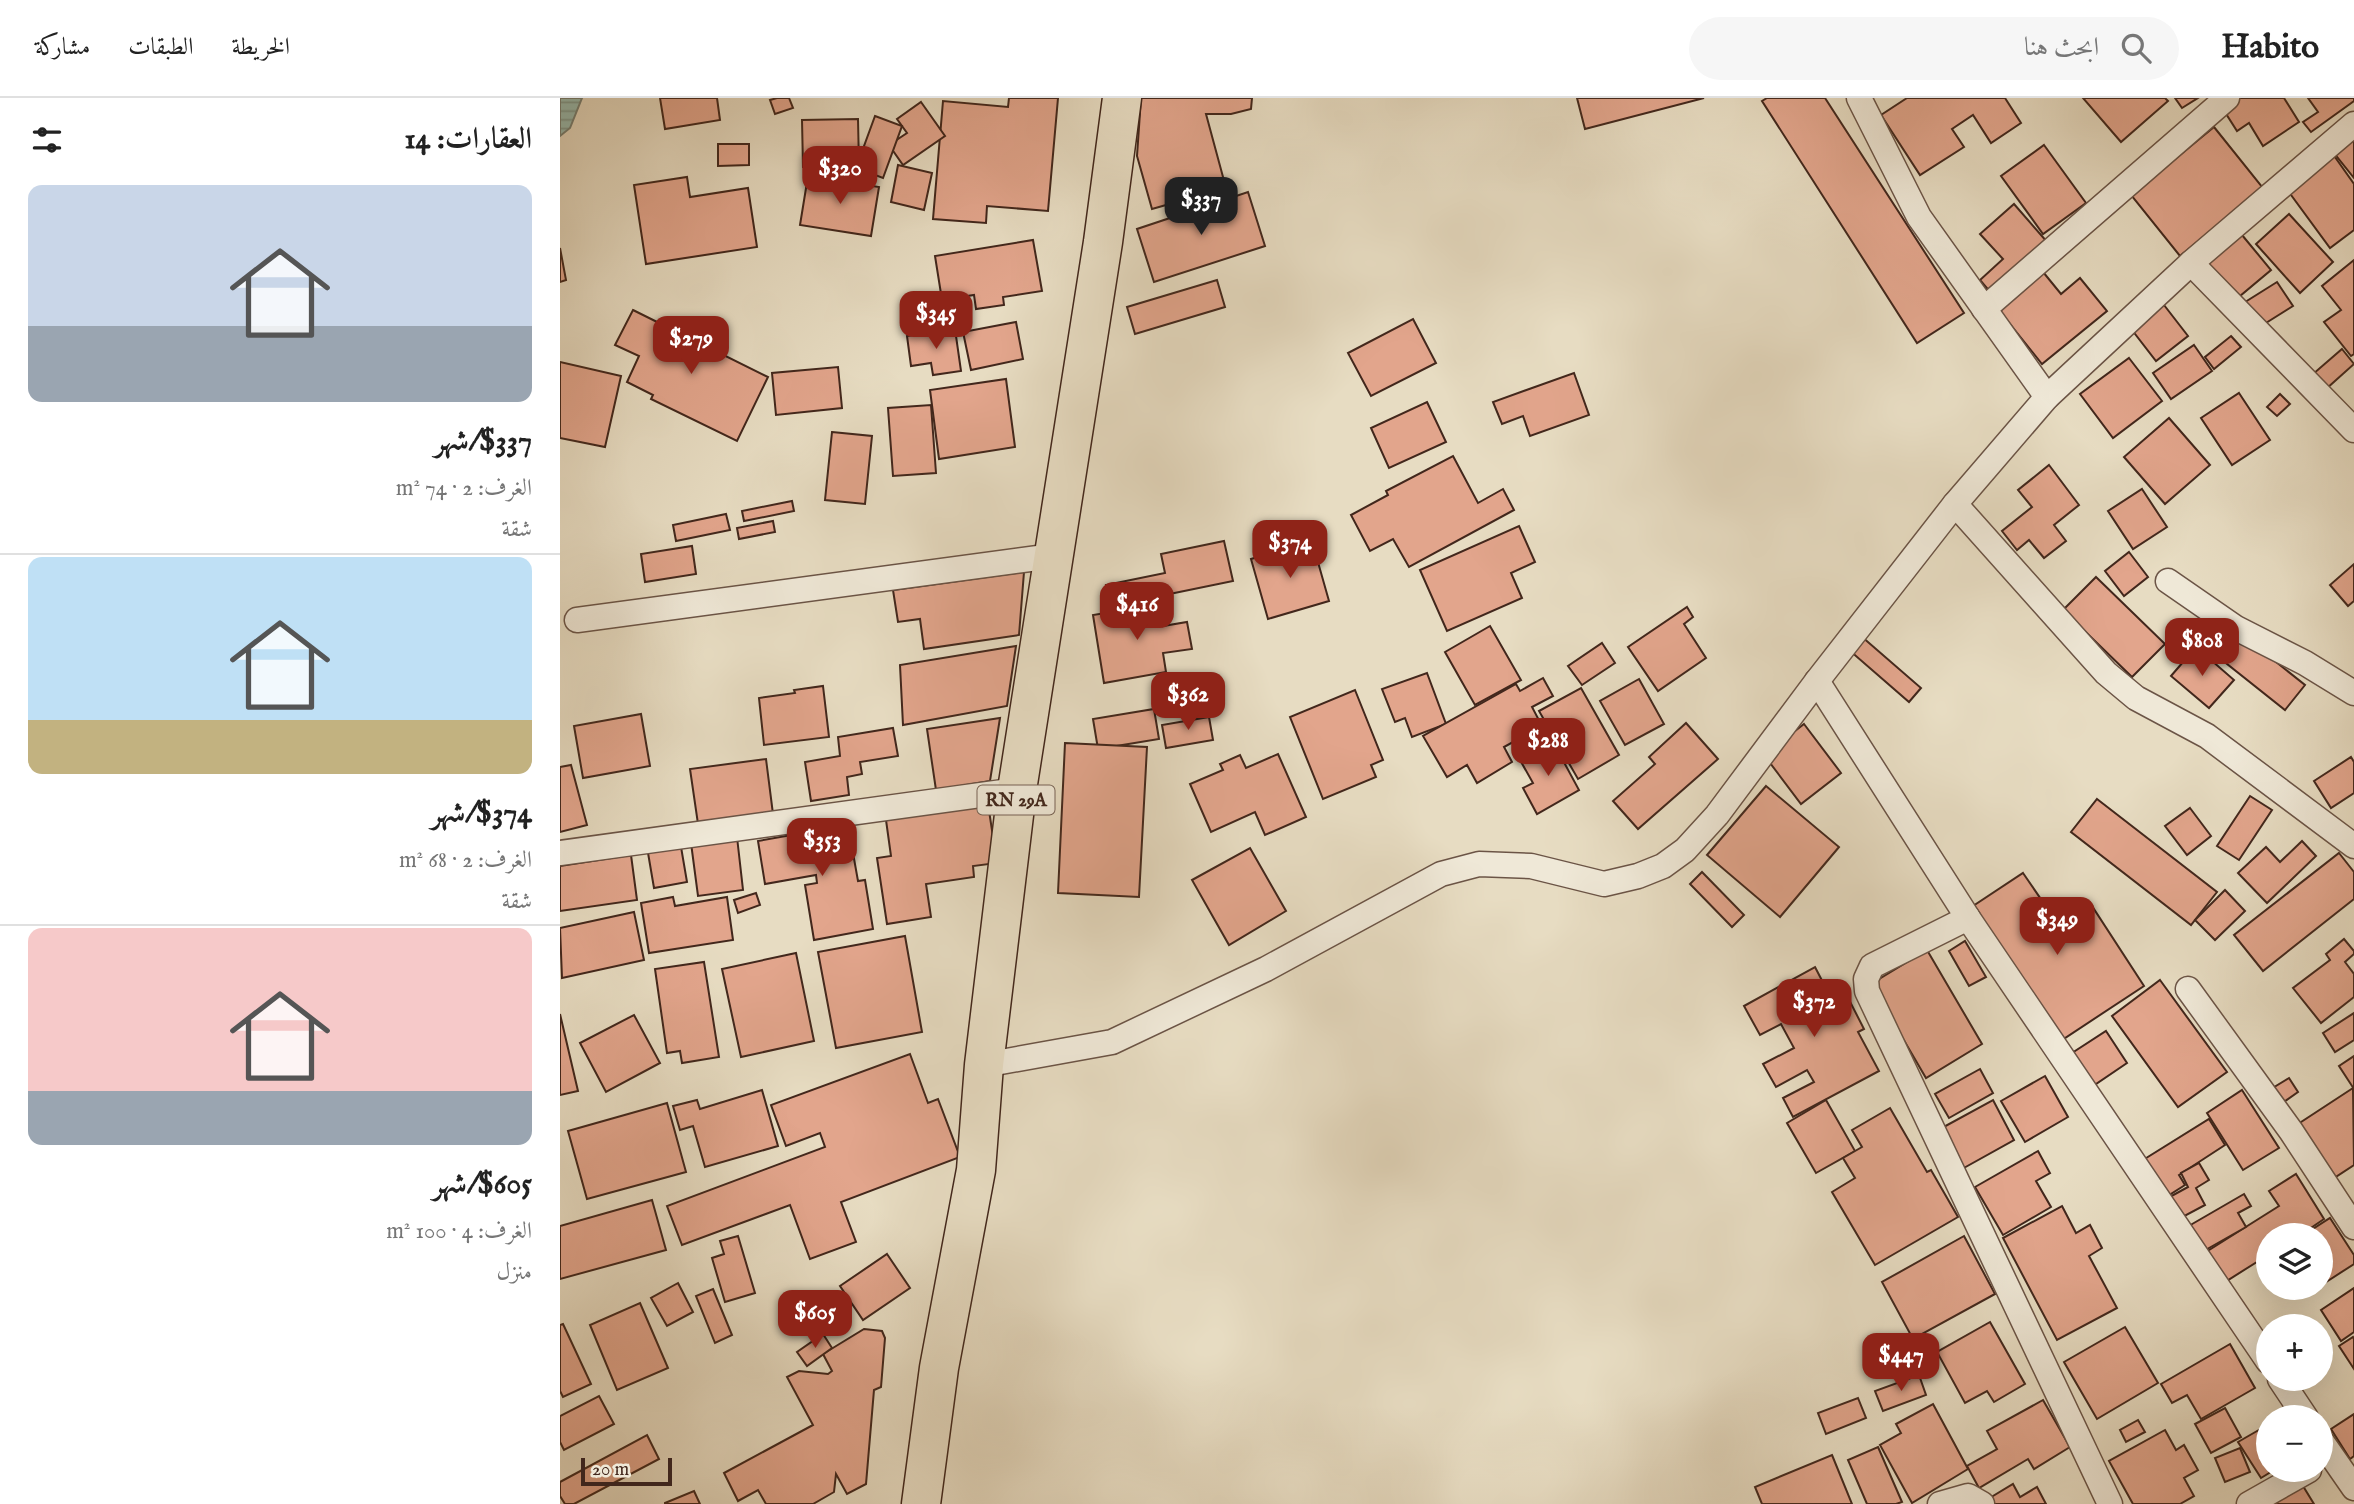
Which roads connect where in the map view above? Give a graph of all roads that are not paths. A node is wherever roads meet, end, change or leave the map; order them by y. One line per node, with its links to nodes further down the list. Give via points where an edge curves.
1 (1122, 98): 10 (main road, RN 29A)
2 (1858, 98): 6 (street, via 1919,217)
3 (2227, 98): 6 (street)
4 (2354, 124): 5 (street)
5 (2191, 263): 7 (street); 8 (street, via 2268,344)
6 (1984, 309): 7 (street)
7 (2047, 397): 9 (street)
8 (2350, 416)
9 (1955, 504): 13 (street); 16 (street, via 2106,673 2136,698 2207,736)
10 (1053, 556): 12 (street); 15 (main road, RN 29A)
11 (2168, 581): 14 (street, via 2236,628)
12 (577, 620)
13 (1816, 681): 18 (street); 20 (street, via 1717,815 1663,866 1604,884 1531,866 1479,864 1441,874 1266,969 1112,1042)
14 (2354, 693)
15 (1017, 790): 17 (street); 20 (main road, RN 29A)
16 (2354, 846)
17 (560, 853)
18 (1968, 918): 22 (street); 27 (street, via 1872,966 1867,991)
19 (2188, 989): 21 (street)
20 (984, 1065): 24 (main road, RN 29A, via 976,1170 939,1368)
21 (2354, 1227)
22 (2256, 1343)
23 (2288, 1482): 28 (street)
24 (921, 1504)
25 (1940, 1504): 26 (street, via 1968,1496)
26 (1982, 1504)
27 (2110, 1504)
28 (2249, 1504)

